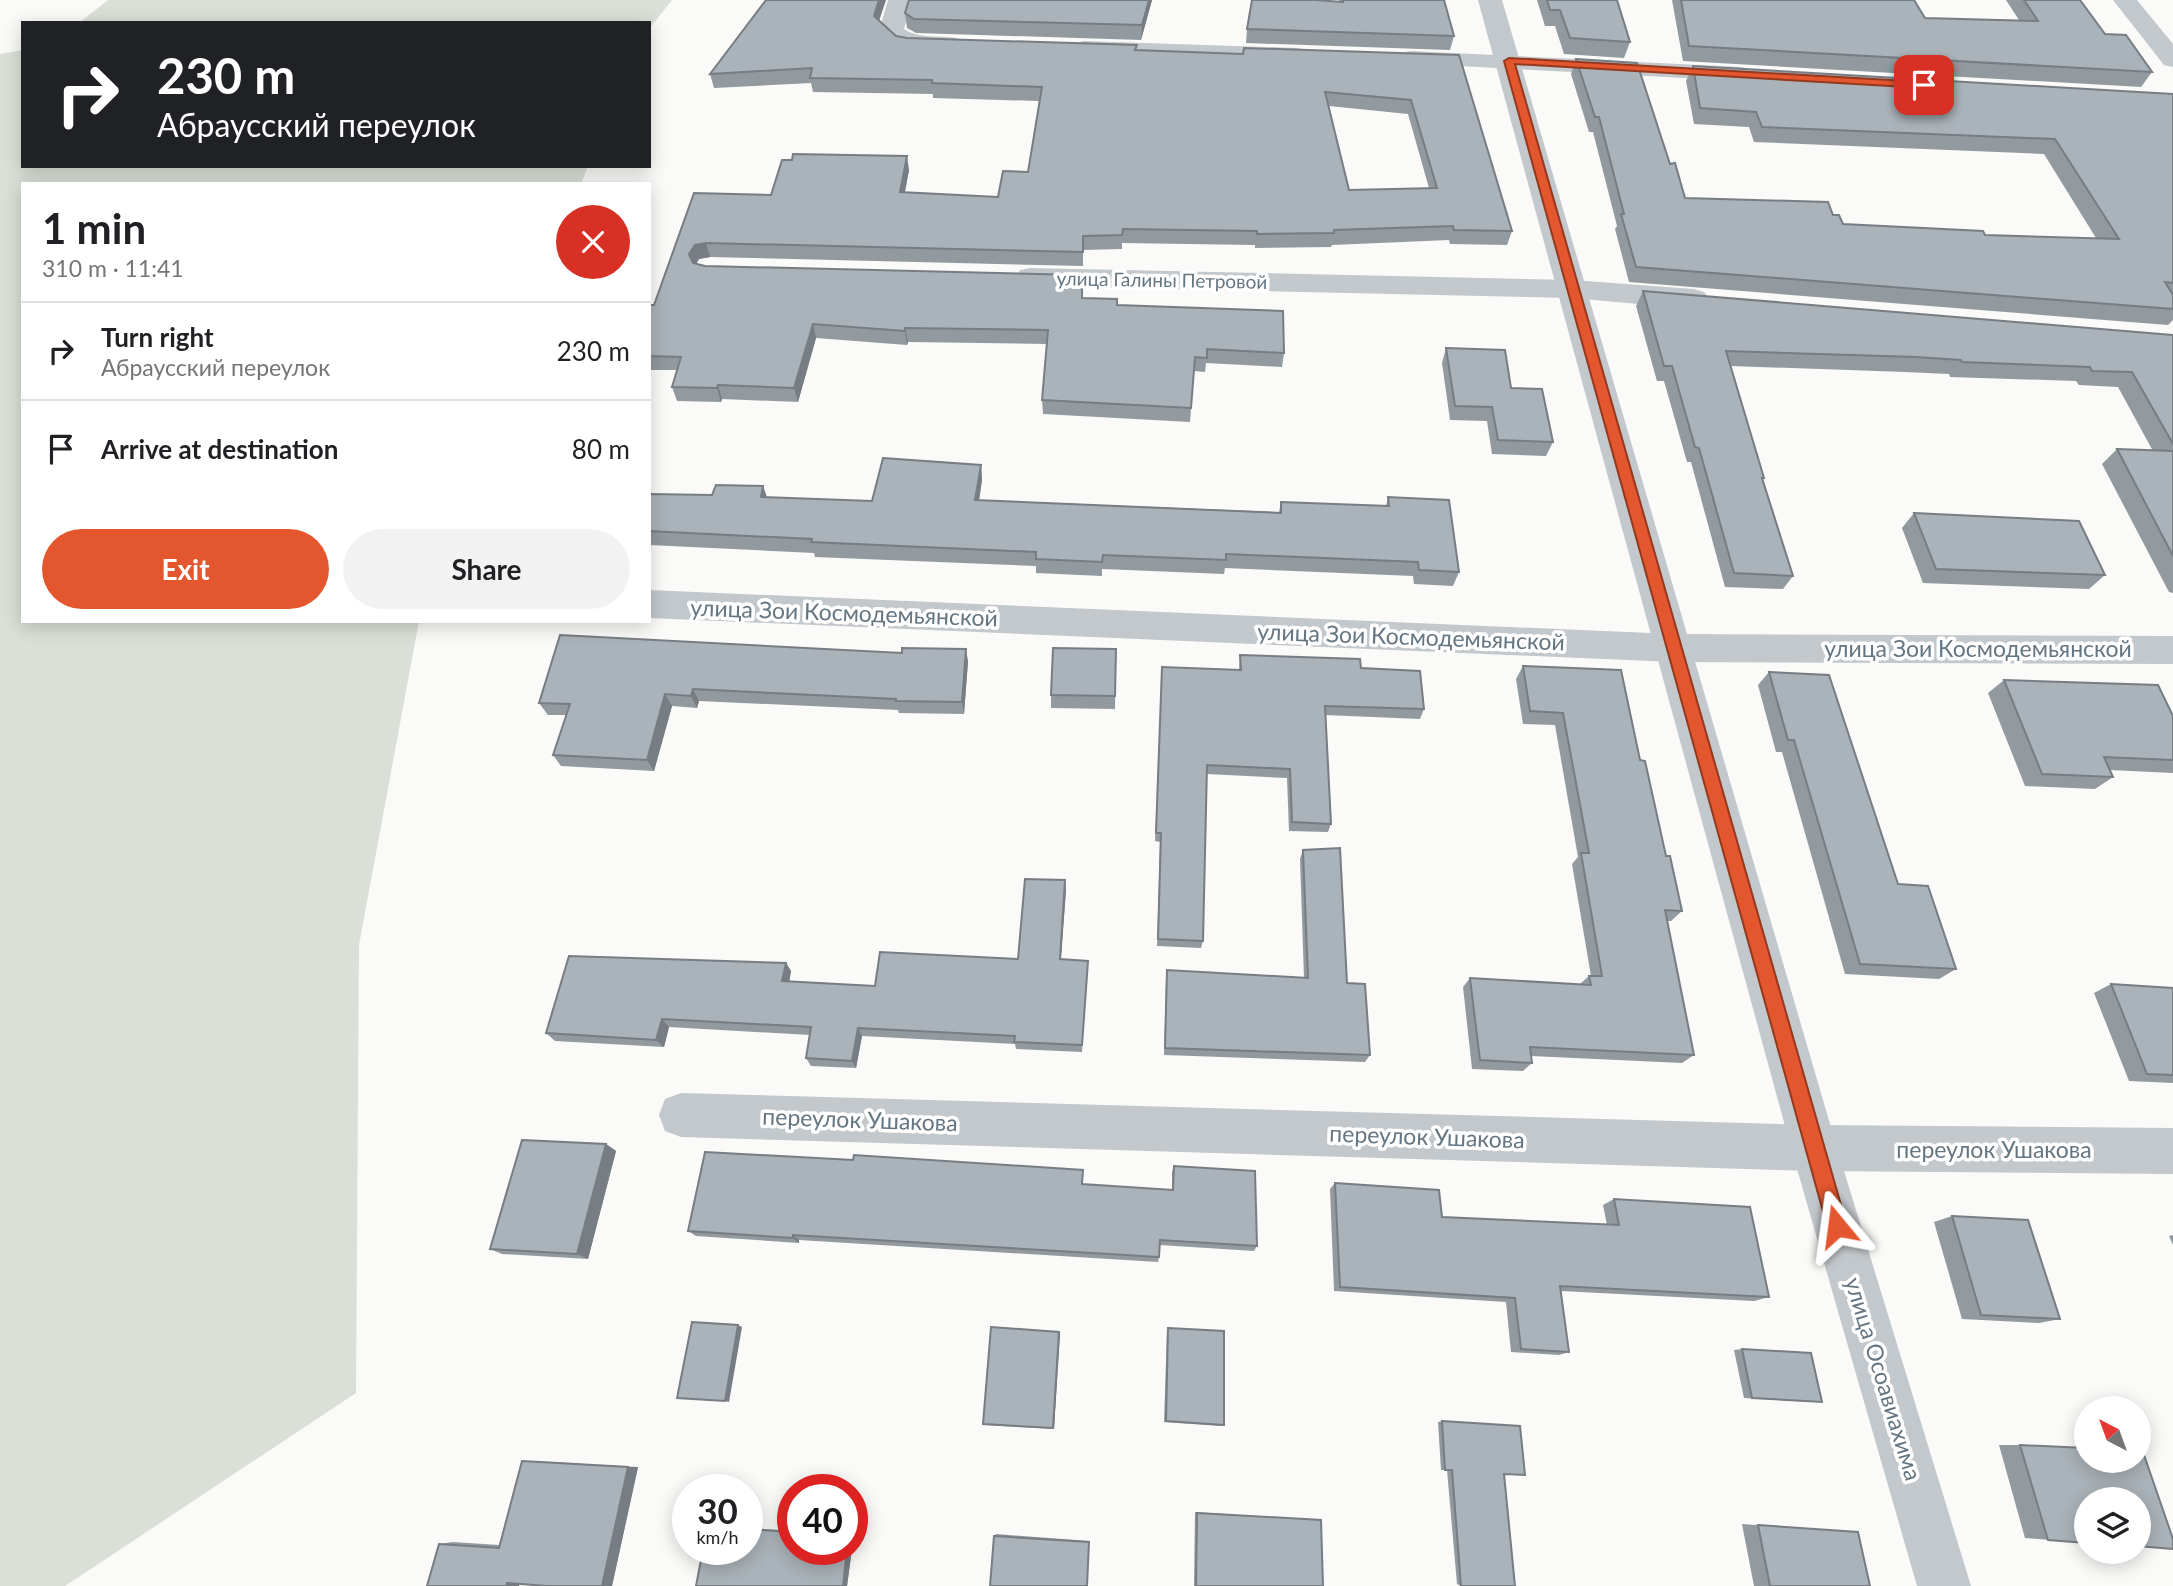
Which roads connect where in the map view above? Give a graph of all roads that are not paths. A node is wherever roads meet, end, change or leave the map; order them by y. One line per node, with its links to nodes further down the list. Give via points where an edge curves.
1 (900, 0): 4 (street, via 891,31 909,43)
2 (1490, 0): 9 (street, улица Осоавиахима)
3 (2125, 0): 8 (street)
4 (979, 45)
5 (1062, 48): 6 (street)
6 (1327, 56)
7 (1383, 57): 9 (street)
8 (2173, 60)
9 (1509, 61): 10 (street); 12 (street, улица Осоавиахима)
10 (1758, 75)
11 (1002, 276): 12 (street, улица Галины Петровой)
12 (1572, 289): 13 (street, улица Галины Петровой); 15 (street, улица Осоавиахима)
13 (1722, 301)
14 (651, 604): 15 (street, улица Зои Космодемьянской)
15 (1674, 648): 16 (street, улица Зои Космодемьянской); 18 (street, улица Осоавиахима)
16 (2173, 650)
17 (681, 1115): 18 (street, переулок Ушакова)
18 (1814, 1148): 19 (street, переулок Ушакова); 20 (street, улица Осоавиахима)
19 (2173, 1151)
20 (1944, 1586)

